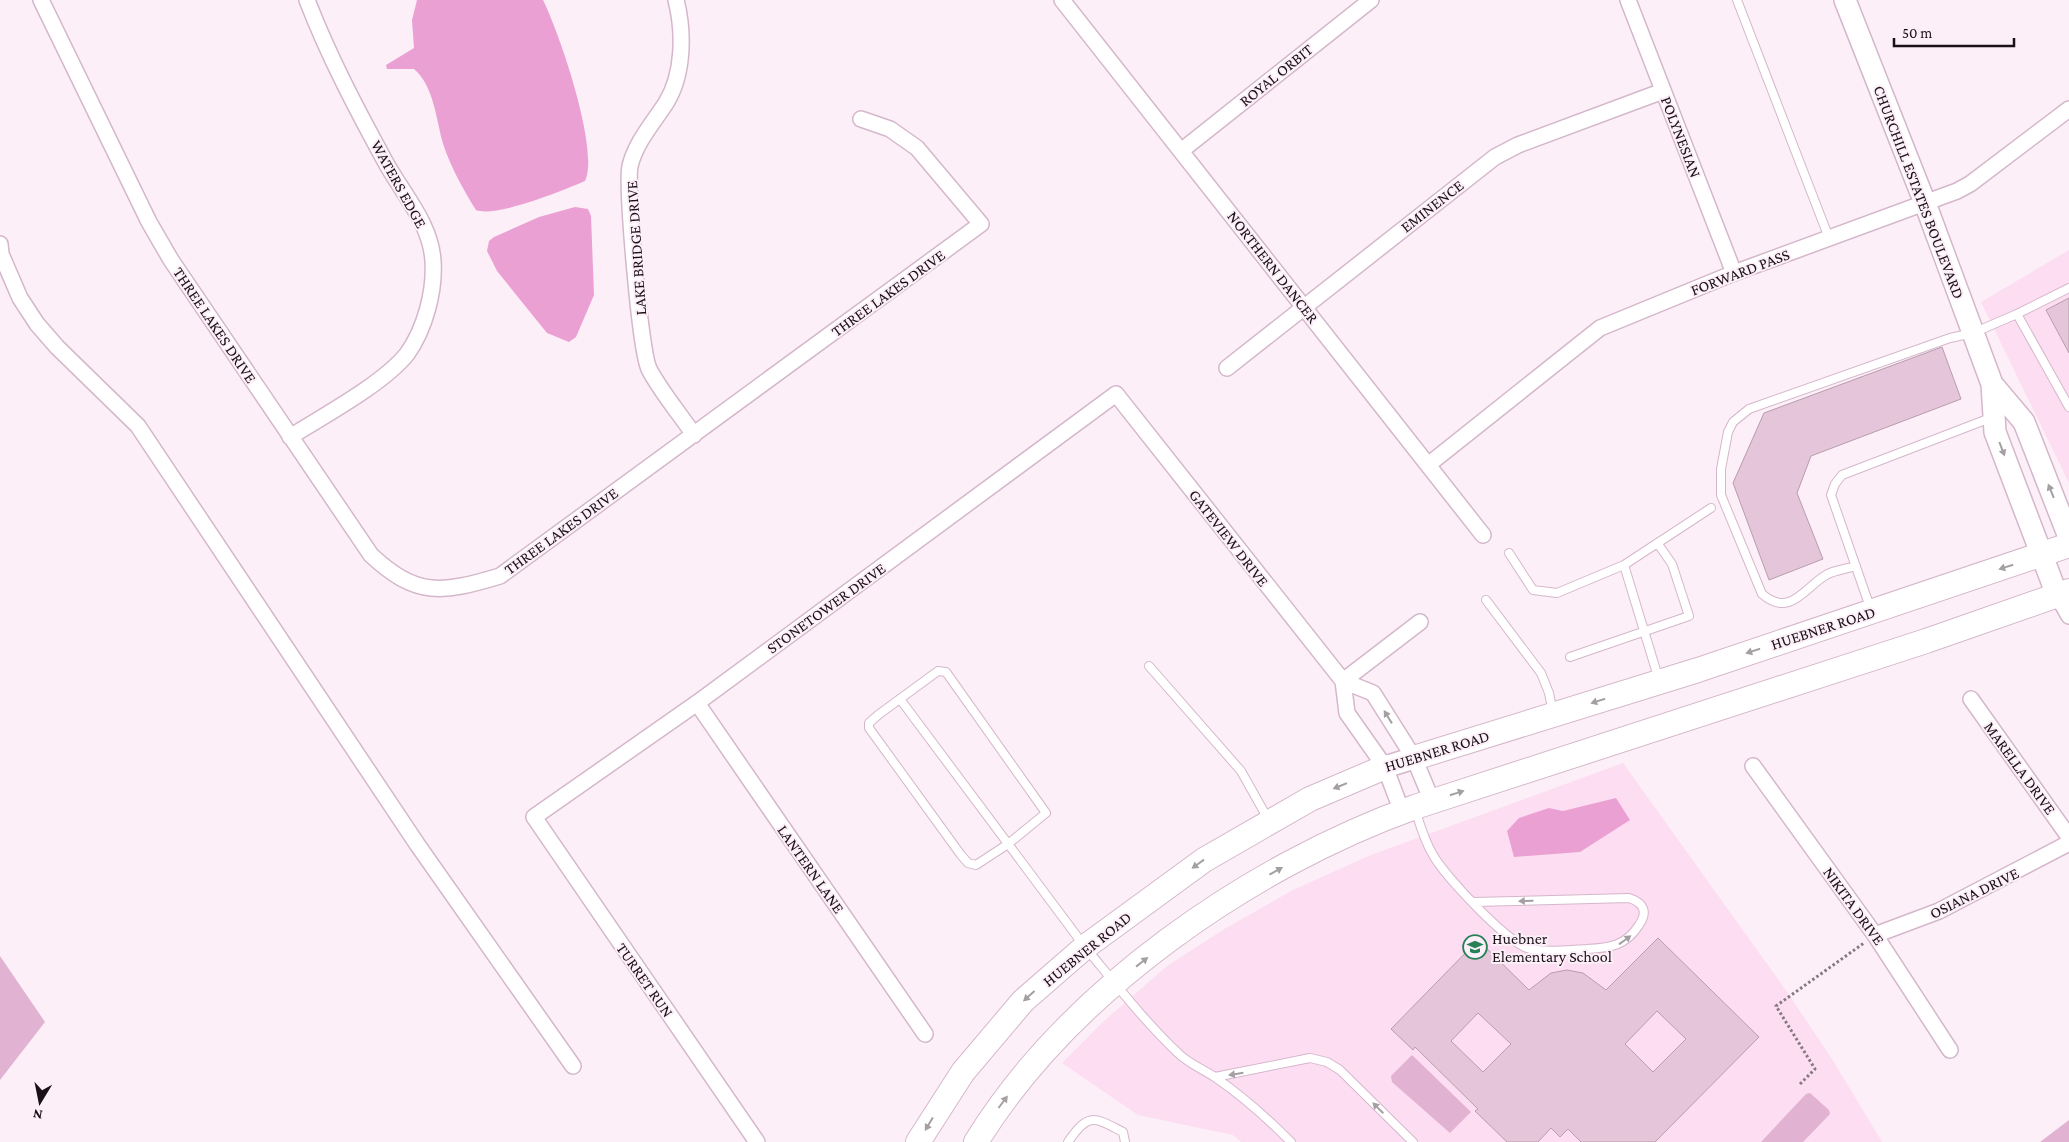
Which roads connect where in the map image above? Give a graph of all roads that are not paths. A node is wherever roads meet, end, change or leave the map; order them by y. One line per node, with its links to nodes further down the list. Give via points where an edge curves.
1 (41, 0): 26 (street, THREE LAKES DRIVE, via 171,260)
2 (307, 0): 26 (street, WATERS EDGE, via 351,100 421,220 433,260 423,323 406,354 365,389)
3 (676, 0): 25 (street, LAKE BRIDGE DRIVE, via 681,51 677,73 667,101 634,155 630,166 630,196 642,337 649,368)
4 (1062, 0): 12 (street, NORTHERN DANCER)
5 (1371, 0): 12 (street, ROYAL ORBIT)
6 (1628, 0): 9 (street, POLYNESIAN)
7 (1737, 0): 14 (lane)
8 (1845, 0): 13 (street, CHURCHILL ESTATES BOULEVARD)
9 (1663, 91): 16 (street, POLYNESIAN); 18 (street, EMINENCE, via 1495,157)
10 (2069, 109): 13 (street, FORWARD PASS, via 1970,184)
11 (861, 119): 25 (street, THREE LAKES DRIVE, via 890,129 917,148 981,224)
12 (1181, 151): 18 (street, NORTHERN DANCER)
13 (1925, 203): 14 (street, FORWARD PASS); 20 (street, CHURCHILL ESTATES BOULEVARD)
14 (1829, 238): 16 (street, FORWARD PASS)
15 (0, 244): 66 (street, via 1,254 20,298 38,324 57,347 138,426 417,844)
16 (1734, 273): 27 (street, FORWARD PASS, via 1600,328)
17 (2069, 288): 19 (lane)
18 (1304, 308): 21 (street, EMINENCE); 27 (street, NORTHERN DANCER)
19 (2017, 314): 20 (lane); 23 (lane)
20 (1973, 333): 24 (street, CHURCHILL ESTATES BOULEVARD); 36 (lane, via 1923,347 1748,409 1733,422 1721,469 1722,495 1762,594 1776,603 1797,599 1826,574)
21 (1227, 368)
22 (1116, 394): 45 (street, GATEVIEW DRIVE); 49 (street, STONETOWER DRIVE)
23 (2069, 407)
24 (2004, 412): 30 (street, CHURCHILL ESTATES BOULEVARD, one-way to 24, via 2024,422); 34 (street, one-way to 34, via 1995,432); 36 (lane, via 1842,475 1832,495)
25 (694, 435): 26 (street, THREE LAKES DRIVE, via 500,576 461,588 437,589 420,587 390,574 371,555)
26 (290, 436)
27 (1428, 465): 29 (street, NORTHERN DANCER)
28 (1711, 508): 31 (lane)
29 (1483, 535)
30 (2069, 537)
31 (1658, 544): 35 (lane); 42 (lane, via 1672,564 1689,616)
32 (2069, 545): 34 (main road, HUEBNER ROAD)
33 (1509, 554): 35 (lane, via 1533,590 1557,593)
34 (2041, 556): 37 (street); 39 (main road, HUEBNER ROAD, one-way to 39)
35 (1624, 565): 42 (lane)
36 (1856, 566): 39 (lane)
37 (2063, 593): 40 (street); 54 (main road, one-way to 37, via 1926,641)
38 (1486, 600): 50 (lane, via 1541,673)
39 (1872, 612): 46 (main road, HUEBNER ROAD, one-way to 46)
40 (2069, 616)
41 (1420, 622): 45 (street)
42 (1644, 632): 43 (lane); 46 (lane)
43 (1570, 657)
44 (1149, 666): 56 (lane, via 1241,771)
45 (1343, 681): 51 (street, one-way to 45, via 1374,693); 53 (street, via 1347,713)
46 (1659, 682): 50 (main road, HUEBNER ROAD, one-way to 50)
47 (900, 698): 59 (lane); 59 (lane, via 869,723 869,728 962,855 968,863 976,865); 59 (lane, via 935,672 946,672 1046,813)
48 (1971, 699): 57 (street, MARELLA DRIVE)
49 (696, 703): 55 (street, STONETOWER DRIVE); 64 (street, LANTERN LANE)
50 (1554, 715): 51 (main road, HUEBNER ROAD)
51 (1414, 758): 53 (street, HUEBNER ROAD); 54 (street)
52 (1753, 766): 61 (street, NIKITA DRIVE)
53 (1385, 767): 54 (street); 56 (main road, HUEBNER ROAD, one-way to 56, via 1310,799)
54 (1416, 807): 60 (lane, via 1422,833 1433,855); 63 (main road, one-way to 54, via 1177,935 1240,892 1369,824)
55 (534, 817): 68 (street, TURRET RUN)
56 (1269, 821): 62 (main road, HUEBNER ROAD, one-way to 62, via 1204,860)
57 (2069, 837)
58 (2069, 843): 61 (street, OSIANA DRIVE, via 1939,911)
59 (1008, 844): 62 (lane)
60 (1474, 902): 60 (lane, one-way to 60, via 1509,937 1529,949 1554,951 1612,947 1625,942 1644,917 1644,907 1639,901 1629,898)
61 (1875, 935): 65 (street, NIKITA DRIVE)
62 (1085, 947): 63 (lane); 69 (main road, HUEBNER ROAD, one-way to 69, via 1023,1001 963,1072)
63 (1115, 984): 67 (lane, via 1178,1054); 70 (main road, one-way to 63, via 1002,1102 1059,1035)
64 (925, 1034)
65 (1950, 1050)
66 (573, 1066)
67 (1215, 1077): 73 (lane, via 1261,1112); 74 (lane, one-way to 67, via 1340,1070 1326,1062 1310,1058)
68 (757, 1142)
69 (918, 1142)
70 (976, 1142)
71 (1068, 1142): 72 (lane, via 1089,1120 1100,1119 1123,1132)
72 (1126, 1142)
73 (1291, 1142)
74 (1413, 1142)

